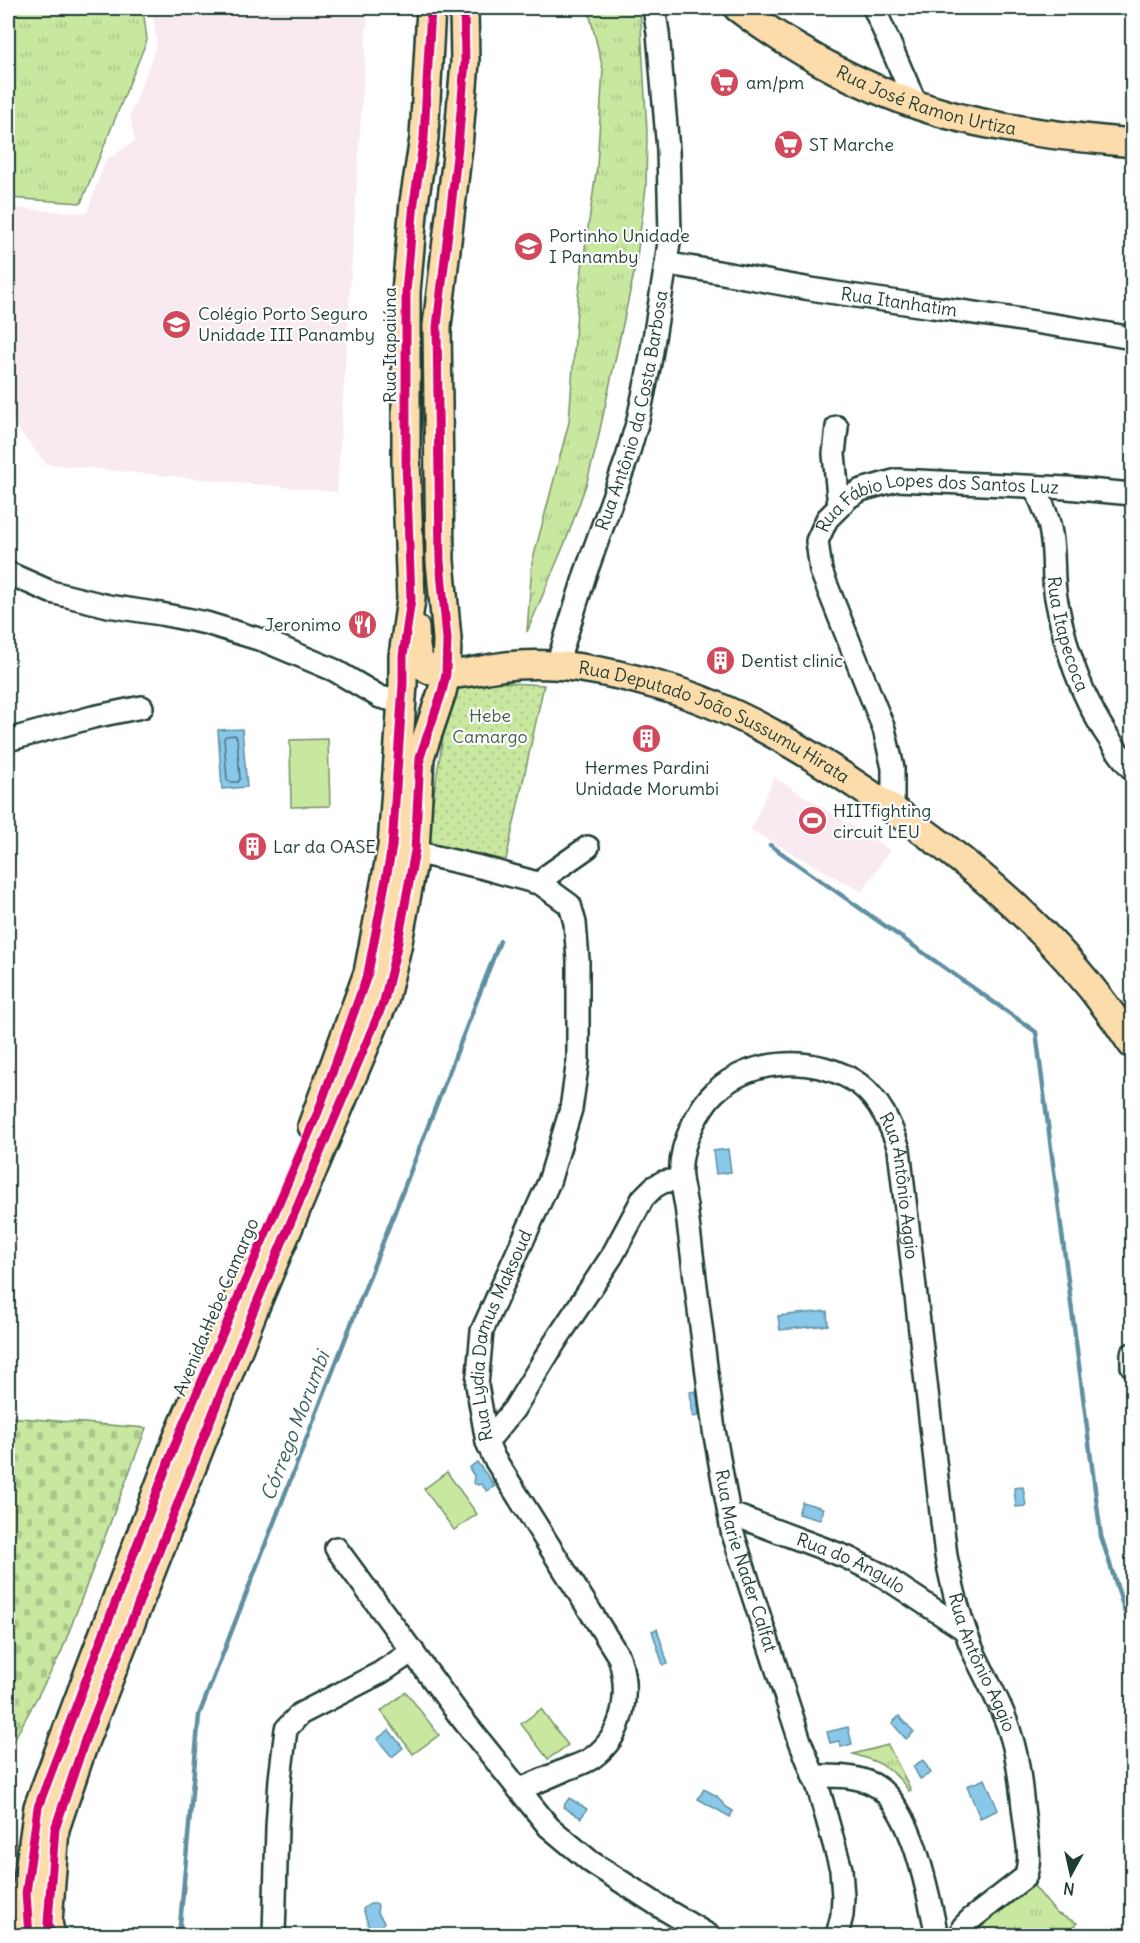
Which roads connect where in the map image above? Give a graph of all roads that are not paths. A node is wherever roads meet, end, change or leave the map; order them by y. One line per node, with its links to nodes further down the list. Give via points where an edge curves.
1 (431, 8): 10 (main road, Rua Itapaiúna, via 424,138 406,292)
2 (464, 8): 12 (main road, via 465,62 458,147 437,326)
3 (654, 8): 8 (street, Rua Antônio da Costa Barbosa, via 668,150 670,236)
4 (738, 8): 6 (main road, Rua José Ramon Urtiza, via 797,48 857,80)
5 (874, 8): 6 (street)
6 (916, 104): 7 (main road, Rua José Ramon Urtiza, via 1006,127)
7 (1132, 143)
8 (666, 264): 9 (street, Rua Itanhatim); 19 (street, Rua Antônio da Costa Barbosa, via 638,420)
9 (1132, 339)
10 (406, 406): 12 (main road, via 413,423); 17 (main road, Rua Itapaiúna)
11 (837, 427): 15 (street, via 834,454)
12 (437, 434): 18 (main road, via 440,561)
13 (1034, 487): 14 (street, Rua Fábio Lopes dos Santos Luz); 15 (street, Rua Fábio Lopes dos Santos Luz, via 897,480 861,490); 25 (street, Rua Itapecoca, via 1047,512 1055,597 1076,672 1100,723)
14 (1132, 494)
15 (839, 507): 26 (street, Rua Fábio Lopes dos Santos Luz, via 822,527 817,541 821,571 884,729 893,768)
16 (8, 573): 22 (street, via 51,592 206,623 265,641 334,670 380,697)
17 (411, 599): 21 (main road, via 418,658 427,668); 22 (main road, Rua Itapaiúna)
18 (447, 639): 20 (main road, Rua Deputado João Sussumu Hirata, via 462,655); 21 (main road)
19 (557, 664): 20 (main road, Rua Deputado João Sussumu Hirata); 26 (main road, Rua Deputado João Sussumu Hirata, via 659,685 747,718)
20 (508, 665): 21 (main road, Rua Deputado João Sussumu Hirata)
21 (446, 675): 28 (main road, Avenida Hebe Camargo, via 420,757)
22 (402, 693): 28 (main road, Avenida Hebe Camargo)
23 (142, 707): 24 (street)
24 (8, 741)
25 (1132, 769)
26 (893, 808): 30 (main road, Rua Deputado João Sussumu Hirata, via 1018,907 1083,975)
27 (588, 847): 29 (street)
28 (404, 849): 29 (street); 41 (main road, Avenida Hebe Camargo, via 368,972 318,1112 177,1439 38,1807 26,1893); 42 (main road, Avenida Hebe Camargo, via 397,947 384,1001 252,1314 85,1740 55,1829 48,1922)
29 (541, 884): 34 (street, Rua Lydia Damus Maksoud, via 570,905 575,922 578,1060 571,1109 549,1182 482,1331 477,1385)
30 (1132, 1044)
31 (681, 1179): 34 (street, via 663,1182 643,1198 612,1256 514,1409); 35 (street, Rua Marie Nader Calfat); 37 (street, Rua Antônio Aggio, via 685,1141 703,1105 716,1091 748,1071 780,1064 824,1068 860,1085 879,1104 899,1149 946,1556 957,1611)
32 (1132, 1354): 33 (street)
33 (1132, 1366)
34 (487, 1442): 40 (street, Rua Lydia Damus Maksoud, via 624,1671 625,1702 620,1721 601,1750 591,1759)
35 (729, 1513): 37 (street, Rua do Ângulo, via 846,1557 880,1574); 39 (street, Rua Marie Nader Calfat)
36 (336, 1548): 38 (street)
37 (965, 1630): 47 (street, Rua Antônio Aggio, via 1011,1736 1029,1867 1025,1877 971,1919)
38 (412, 1651): 40 (street); 43 (street, via 388,1668 300,1714 286,1729 277,1828)
39 (813, 1776): 45 (street, Rua Marie Nader Calfat, via 841,1869 842,1915); 46 (street, via 868,1781 892,1799 903,1817 922,1869)
40 (520, 1789): 44 (street, via 549,1827 591,1862)
41 (29, 1935)
42 (51, 1935)
43 (274, 1935)
44 (710, 1935)
45 (837, 1935)
46 (937, 1935)
47 (961, 1935)

